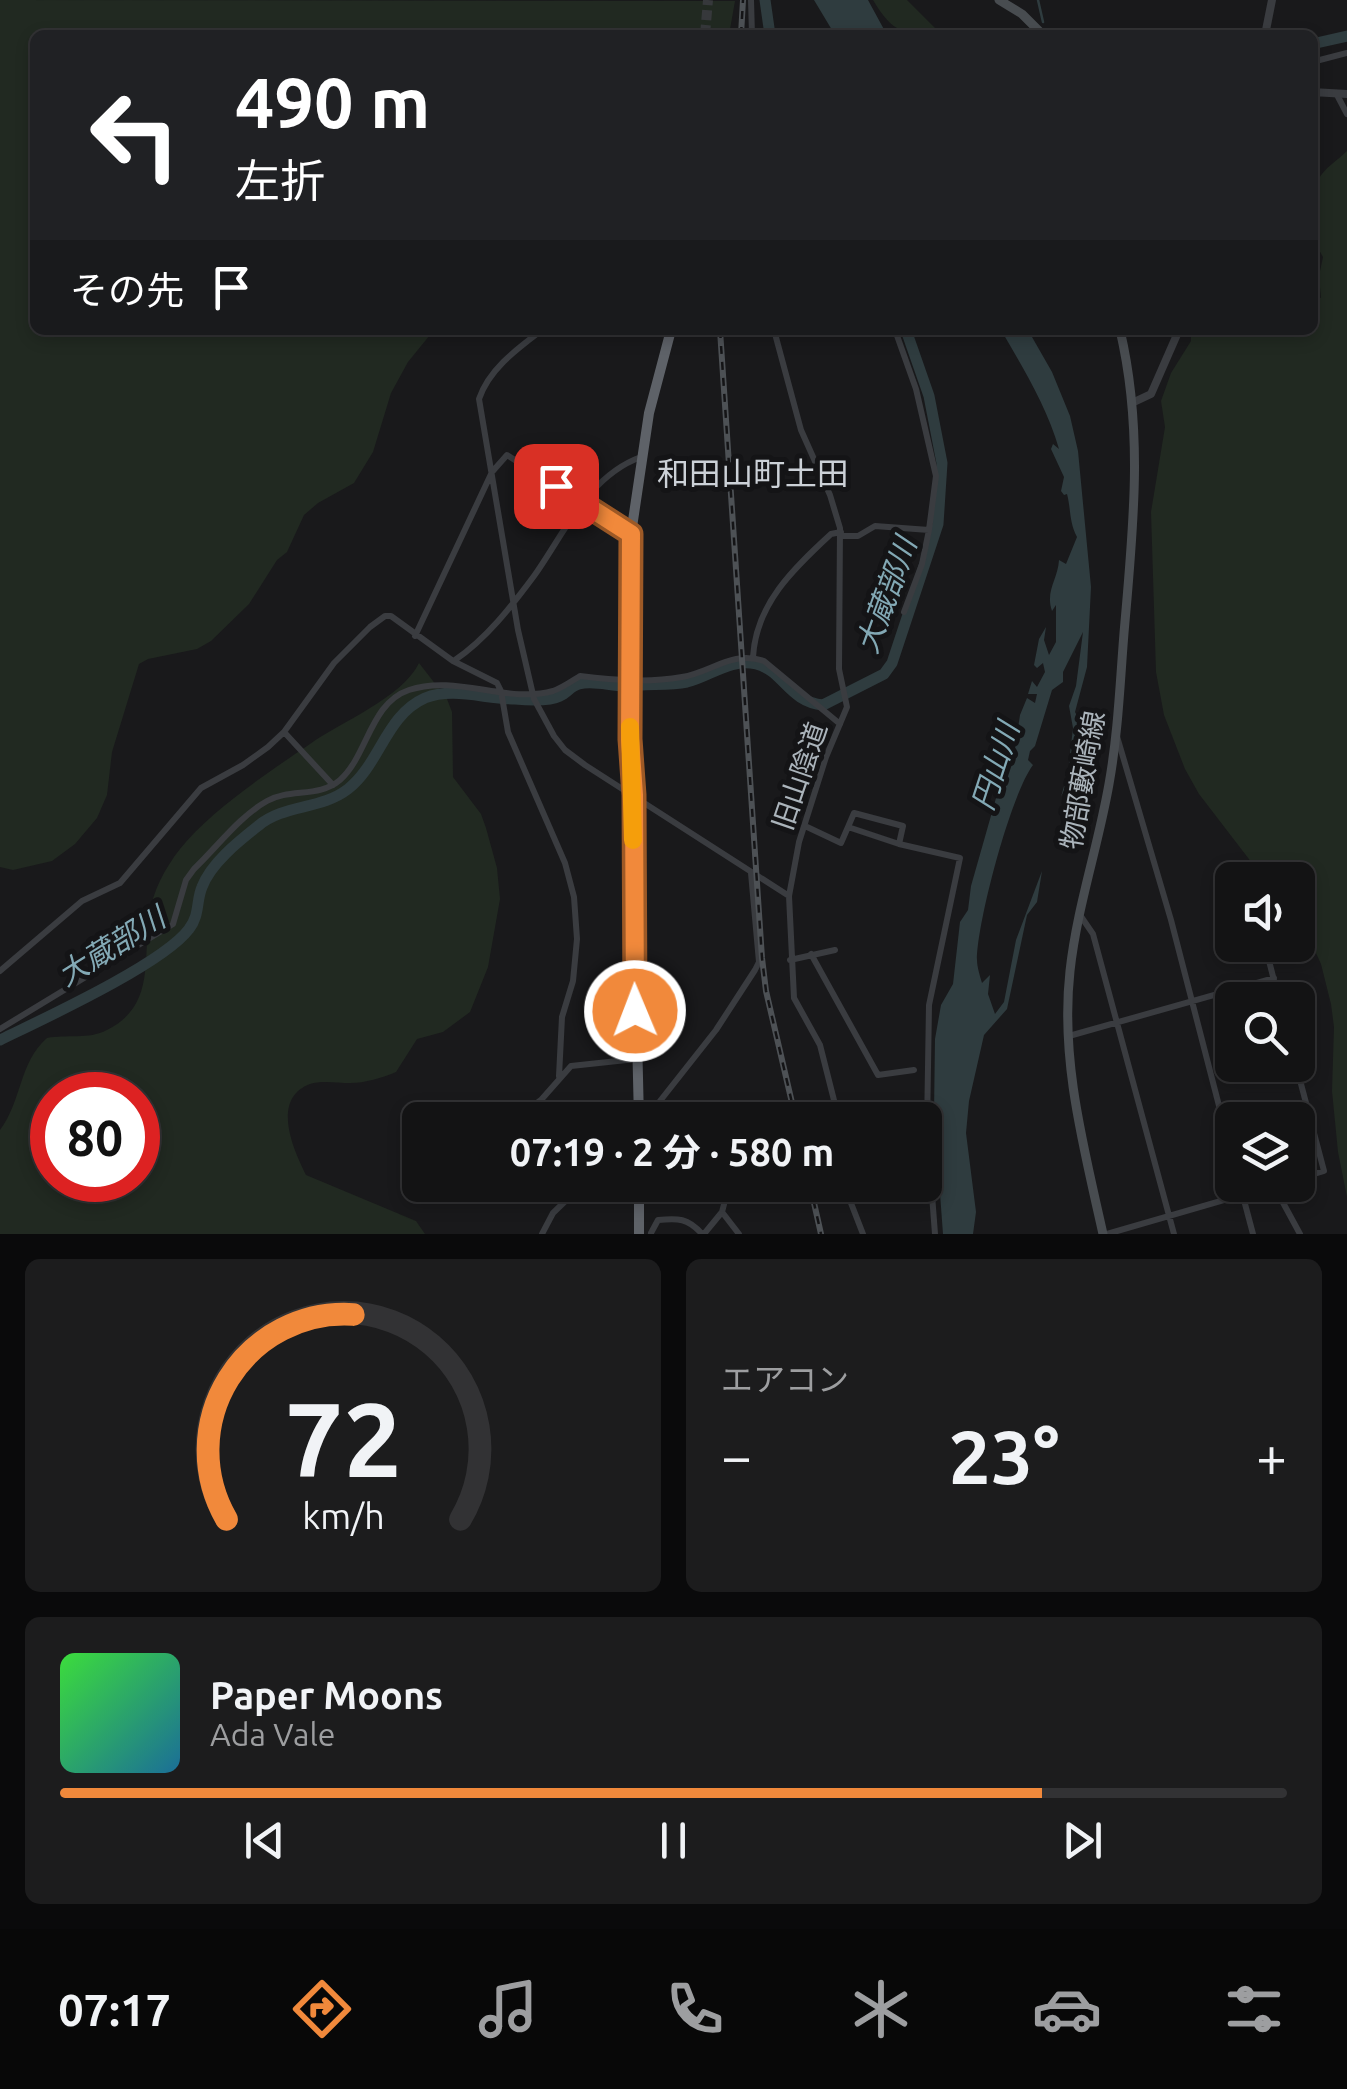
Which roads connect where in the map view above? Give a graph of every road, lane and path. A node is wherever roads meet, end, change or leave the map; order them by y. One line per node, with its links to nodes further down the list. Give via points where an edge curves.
1 (751, 0): 4 (street)
2 (999, 0): 5 (main road)
3 (1272, 0): 6 (street)
4 (752, 30)
5 (1038, 30)
6 (1263, 30)
7 (1347, 53): 8 (street)
8 (1318, 60)
9 (1318, 93): 10 (street)
10 (1336, 94): 11 (street); 12 (street)
11 (1347, 94)
12 (1347, 114)
13 (536, 335): 21 (street, via 495,370 479,399)
14 (670, 335): 20 (highway)
15 (775, 335): 25 (street, 旧山陰道, via 801,430)
16 (897, 335): 23 (street, via 936,476)
17 (1121, 335): 19 (main road, 物部藪崎線)
18 (1177, 335): 19 (street, via 1151,394)
19 (1134, 402): 35 (main road, 物部藪崎線, via 1137,456)
20 (641, 457): 22 (street); 24 (highway)
21 (492, 472): 22 (street, via 507,456); 26 (street); 28 (street)
22 (581, 502): 24 (street); 26 (street)
23 (929, 530): 25 (street, via 875,526 858,536); 27 (street)
24 (631, 534): 31 (highway)
25 (841, 534): 29 (street, via 831,534 782,584 761,615); 34 (street, 旧山陰道, via 839,670 847,707)
26 (512, 602): 30 (street, via 477,646); 33 (street)
27 (904, 612)
28 (415, 636): 30 (street); 36 (street, via 385,616 334,664)
29 (752, 657): 31 (street, via 723,660 680,678); 34 (street)
30 (454, 661): 32 (street)
31 (630, 681): 33 (street, via 580,676 555,691); 38 (highway)
32 (501, 691): 33 (street); 37 (street, via 410,689 378,718); 58 (street, via 508,732 574,896 575,966 562,1017)
33 (532, 693): 38 (street, via 565,750)
34 (840, 724): 39 (street, 旧山陰道)
35 (1115, 731): 44 (main road, 物部藪崎線); 52 (street)
36 (284, 732): 37 (street); 49 (street, via 201,788 120,884 82,901)
37 (333, 785): 54 (street, via 276,797 253,812 186,880 174,924)
38 (634, 795): 42 (street); 56 (highway)
39 (805, 826): 40 (street, via 841,843); 43 (street, 旧山陰道)
40 (848, 827): 41 (street); 41 (street, via 854,814 903,826)
41 (899, 844): 80 (street, via 960,858 929,1005 927,1129)
42 (751, 872): 43 (street); 61 (street, via 755,970)
43 (789, 896): 47 (street, 旧山陰道)
44 (1079, 914): 53 (street, via 1093,934); 55 (main road, 物部藪崎線)
45 (835, 950): 46 (street)
46 (810, 954): 47 (street); 57 (street, via 878,1074)
47 (790, 960): 62 (street, 旧山陰道, via 794,998 820,1045)
48 (1270, 962): 50 (street)
49 (0, 971)
50 (1274, 978): 51 (street); 52 (street)
51 (1275, 982)
52 (1192, 1002): 53 (street); 63 (street)
53 (1118, 1024): 55 (street); 74 (street)
54 (0, 1029)
55 (1070, 1036): 81 (main road, 物部藪崎線, via 1072,1092)
56 (636, 1059): 58 (street, via 571,1066); 60 (highway)
57 (914, 1070)
58 (560, 1076): 59 (street)
59 (537, 1102)
60 (640, 1102)
61 (657, 1102)
62 (835, 1102)
63 (1218, 1102)
64 (1315, 1137): 65 (street, via 1324,1171)
65 (1315, 1174)
66 (564, 1202): 76 (street)
67 (641, 1202): 75 (highway)
68 (725, 1202): 73 (street)
69 (851, 1202): 79 (street)
70 (1218, 1202): 74 (street)
71 (1245, 1202): 83 (street)
72 (1284, 1202): 84 (street)
73 (722, 1212): 77 (street); 78 (street)
74 (1169, 1216): 81 (street); 82 (street)
75 (645, 1233): 77 (street, via 658,1220 681,1218)
76 (542, 1234)
77 (703, 1234)
78 (739, 1234)
79 (863, 1234)
80 (935, 1234)
81 (1105, 1234)
82 (1174, 1234)
83 (1253, 1234)
84 (1300, 1234)

